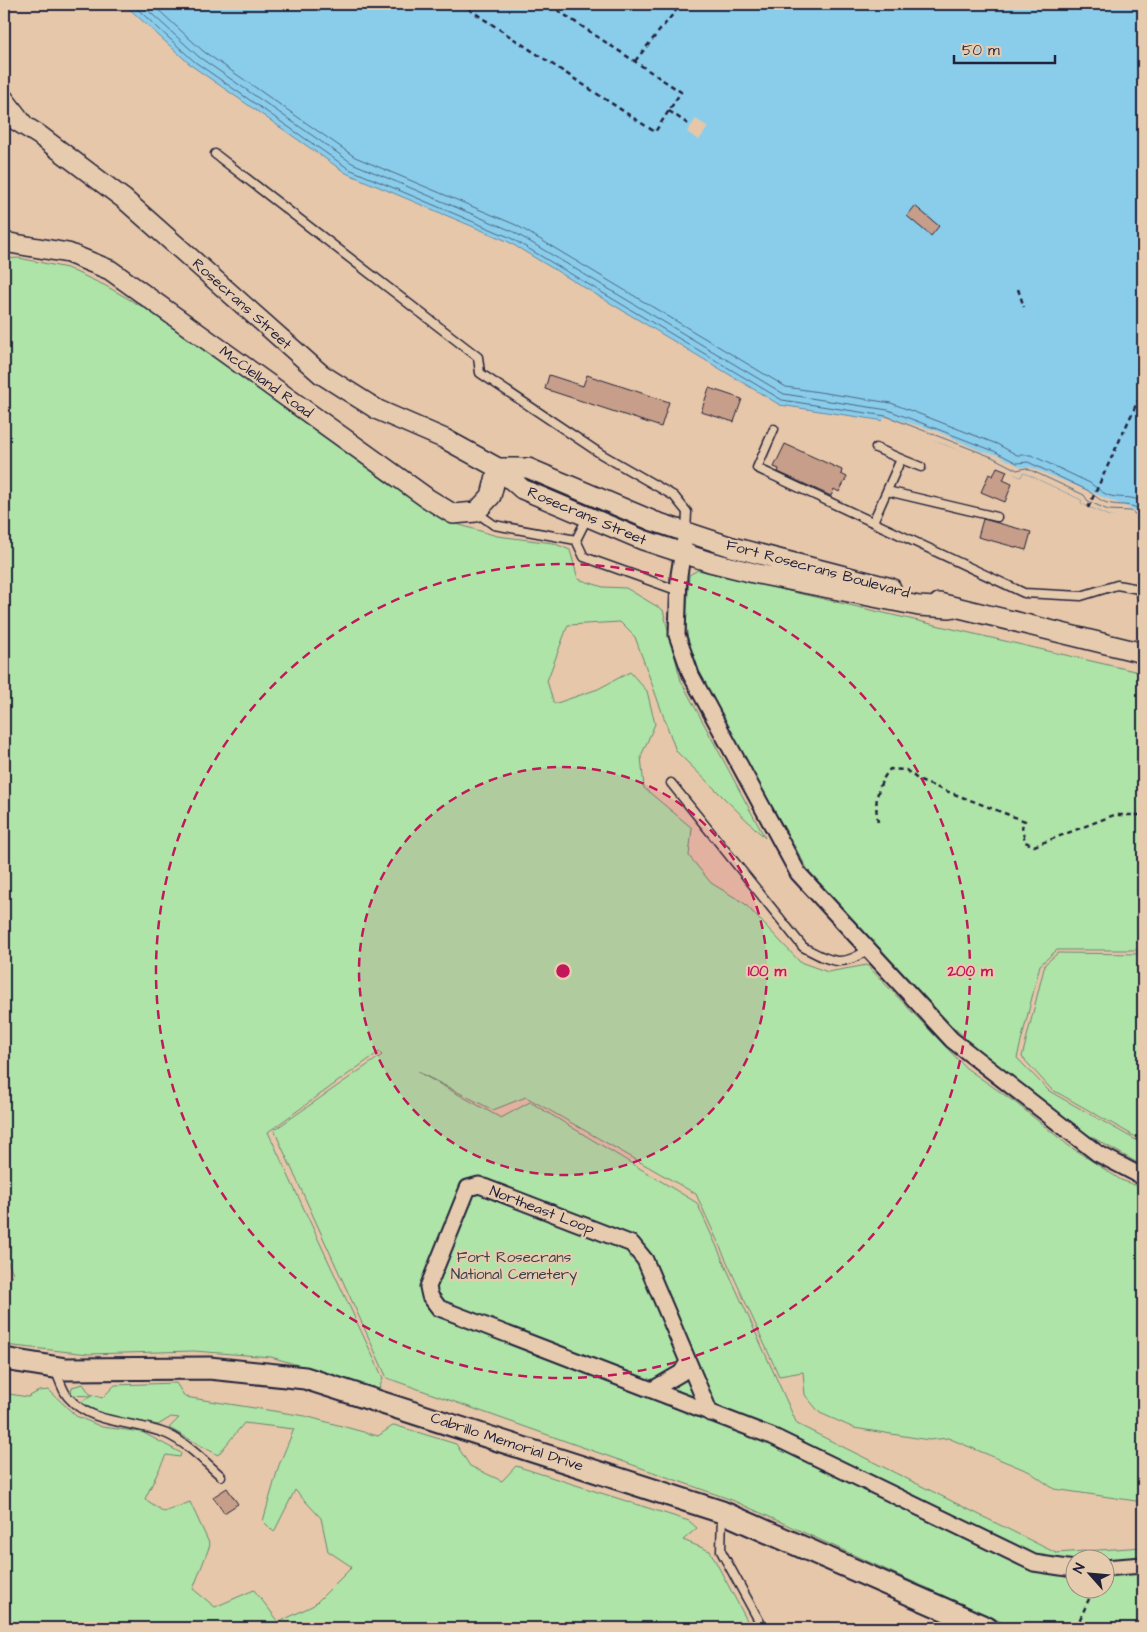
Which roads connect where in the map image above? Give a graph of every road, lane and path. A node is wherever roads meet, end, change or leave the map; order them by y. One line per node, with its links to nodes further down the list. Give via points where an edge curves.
1 (461, 4): 6 (path, via 655,132)
2 (548, 4): 4 (path)
3 (678, 8): 4 (path)
4 (635, 61): 6 (path, via 682,92)
5 (4, 90): 9 (lane)
6 (669, 111): 8 (path)
7 (4, 112): 9 (street, Rosecrans Street)
8 (692, 126)
9 (39, 135): 19 (street, Rosecrans Street, via 124,199 321,374 378,410 445,439)
10 (215, 154): 26 (lane, via 478,357 480,373 601,454 674,496 687,512)
11 (4, 242): 22 (street, McClelland Road, via 68,253 110,270 427,498 453,514)
12 (1018, 289): 13 (path)
13 (1024, 307)
14 (1143, 390): 21 (path)
15 (774, 429): 25 (lane, via 757,468)
16 (876, 448): 17 (lane)
17 (901, 459): 18 (lane); 20 (lane)
18 (920, 467)
19 (498, 468): 22 (street, via 491,496); 23 (street, Rosecrans Street, via 522,489); 26 (street, Rosecrans Street, via 528,468)
20 (887, 491): 24 (lane); 25 (lane)
21 (1088, 508)
22 (476, 512): 27 (lane, via 494,525)
23 (587, 517): 27 (lane); 28 (street, Rosecrans Street)
24 (997, 517)
25 (873, 522): 30 (lane, via 1024,593 1081,596 1117,585 1139,589)
26 (686, 532): 28 (street); 31 (street, Fort Rosecrans Boulevard, via 732,548 923,597)
27 (576, 540): 29 (lane, via 584,557)
28 (682, 552): 29 (street); 31 (street, Fort Rosecrans Boulevard, via 758,574 919,606)
29 (679, 591): 36 (street, via 677,635 691,675 798,873)
30 (1143, 599)
31 (950, 608): 32 (street, Fort Rosecrans Boulevard)
32 (1143, 653)
33 (671, 783): 36 (lane, via 803,947 831,961 853,960)
34 (1143, 815): 35 (path, via 1114,815 1034,846 1025,842 1022,827 1026,821 920,781 906,770 890,769 880,781 875,806)
35 (878, 822)
36 (868, 949): 37 (street, via 952,1040 1097,1153)
37 (1143, 1177)
38 (4, 1359): 40 (main road, Cabrillo Memorial Drive)
39 (687, 1359): 41 (street, via 681,1372); 41 (street, Northeast Loop, via 645,1260 632,1244 479,1185 468,1188 428,1287 439,1308); 42 (street, Northeast Loop)
40 (55, 1368): 43 (lane, via 68,1397 94,1417 167,1434); 44 (main road, Cabrillo Memorial Drive, via 210,1368 304,1378)
41 (652, 1390): 42 (street, Northeast Loop)
42 (710, 1413): 47 (street, via 774,1437 1034,1563)
43 (221, 1476)
44 (722, 1512): 49 (lane, via 721,1551); 50 (main road, Cabrillo Memorial Drive)
45 (1143, 1565): 46 (street)
46 (1114, 1567)
47 (1064, 1568)
48 (1089, 1600): 51 (path)
49 (763, 1628)
50 (987, 1628)
51 (1076, 1628)

